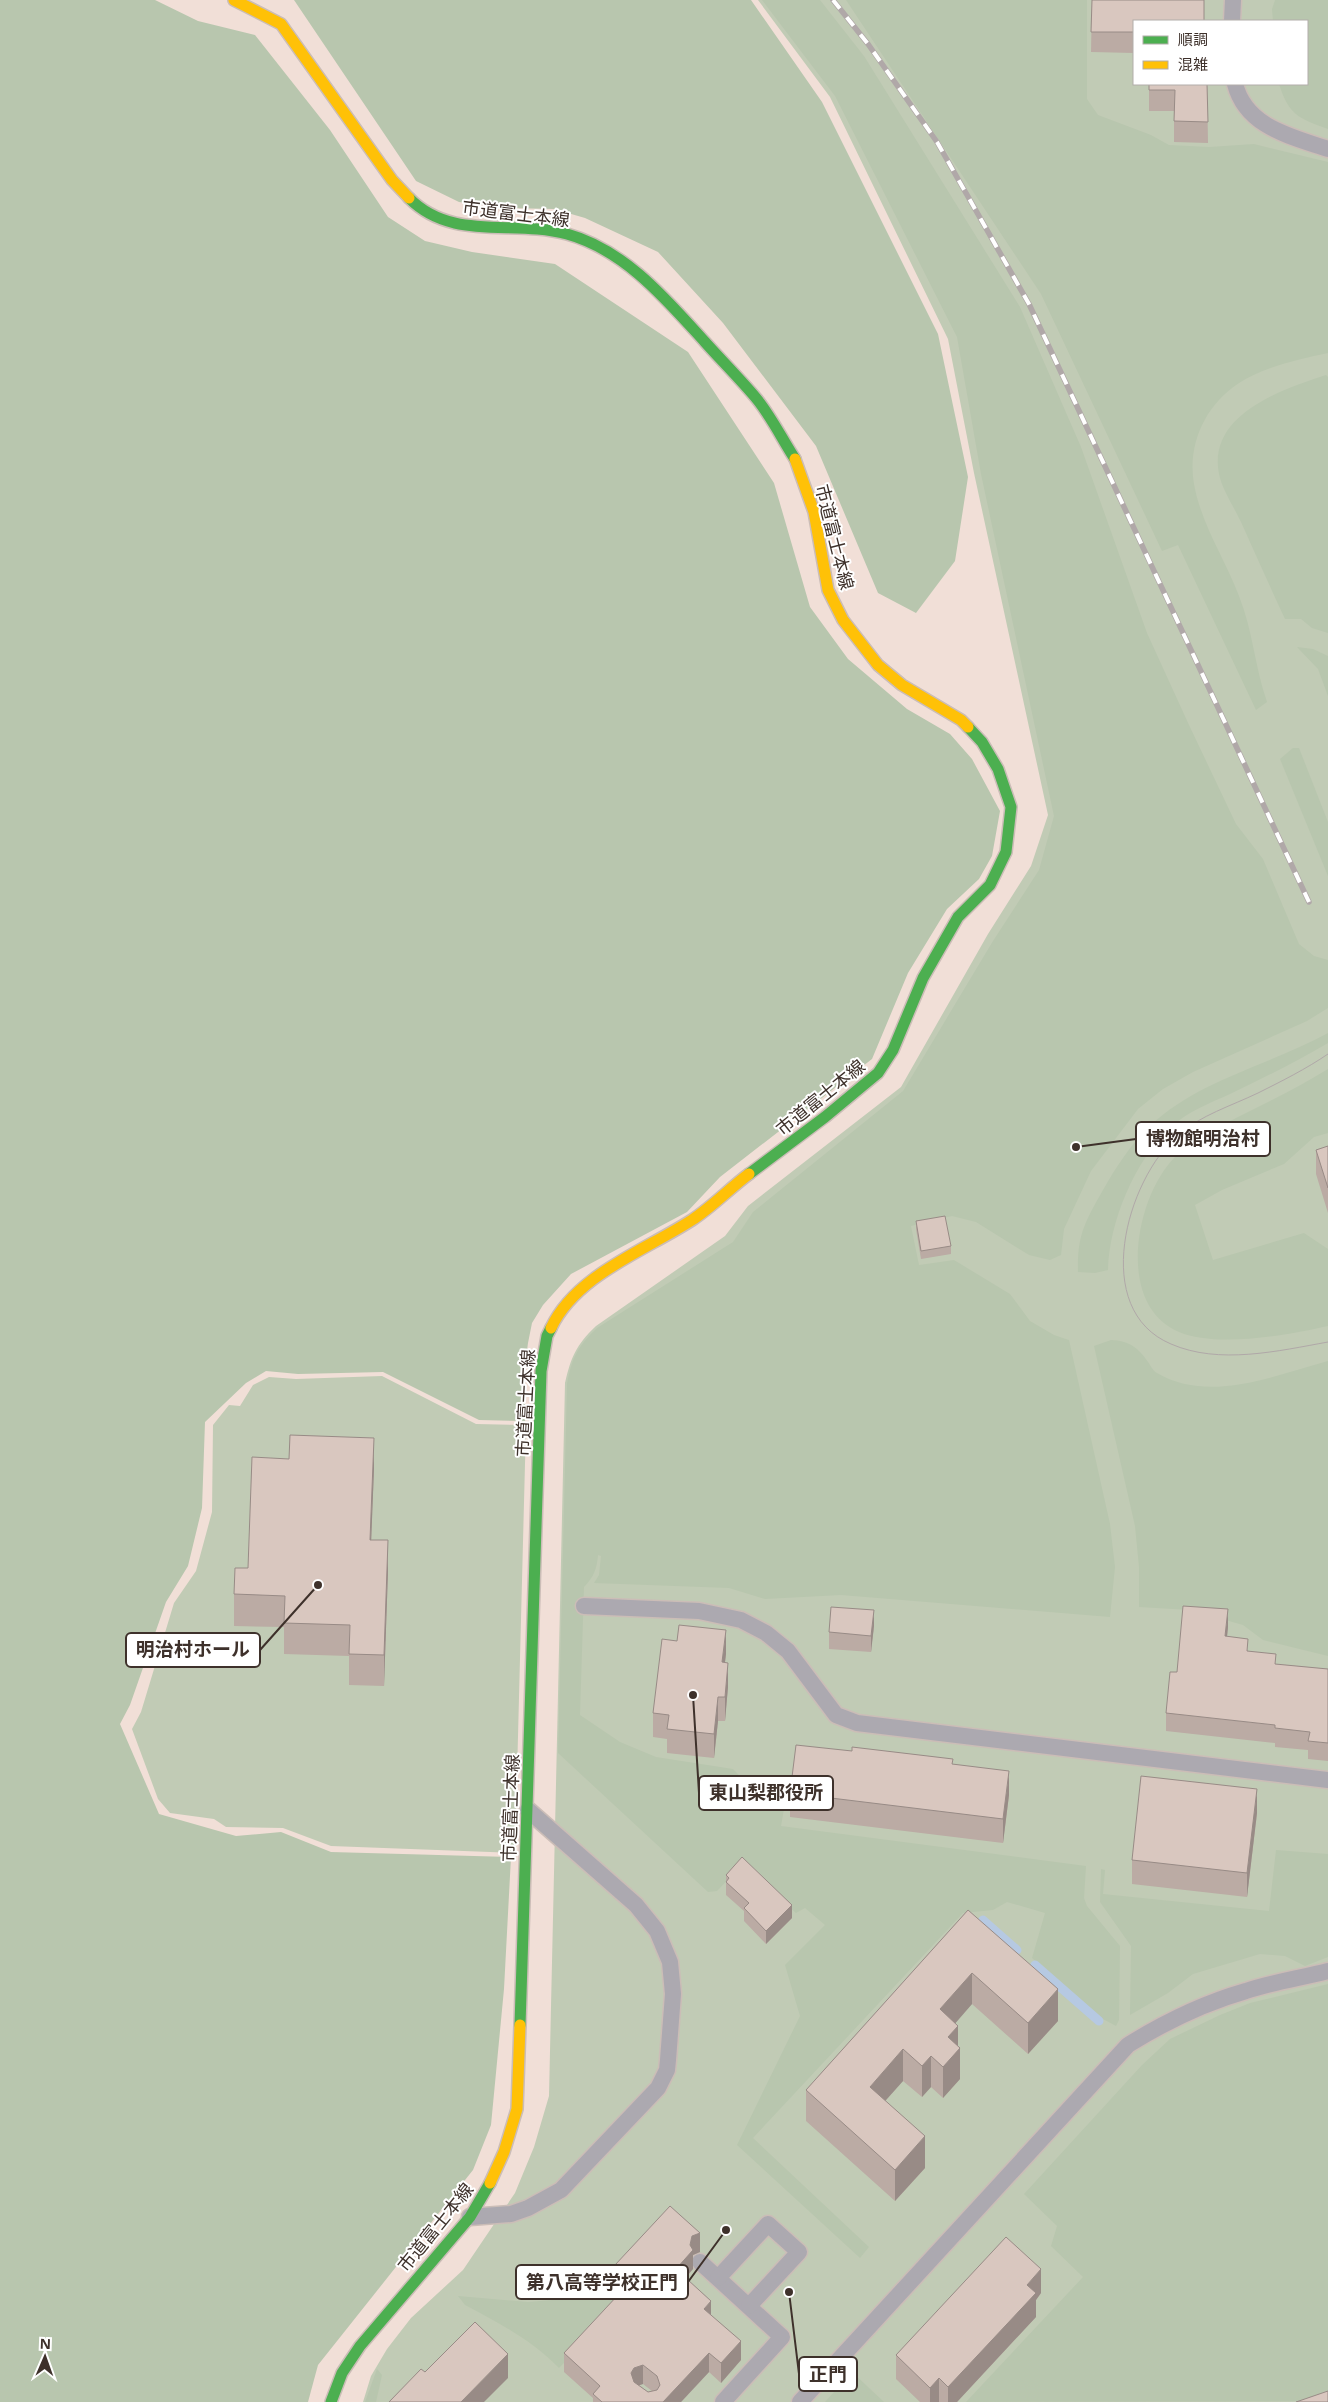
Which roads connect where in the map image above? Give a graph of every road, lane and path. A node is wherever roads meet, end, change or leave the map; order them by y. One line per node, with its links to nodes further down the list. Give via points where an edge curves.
1 (234, 0): 8 (street, 市道富士本線, via 281,24 392,180 419,208 437,218 475,228 567,234 616,257 656,288 757,399 795,459 814,512 828,590 843,620 878,665 902,685 961,720 982,742 998,769 1011,807 1006,852 990,885 958,917 923,978 893,1050 878,1073 694,1219 584,1285 556,1317 547,1336 541,1371)
2 (1233, 0): 3 (lane)
3 (1232, 20)
4 (1235, 85): 5 (lane, via 1248,112 1262,124)
5 (1328, 149)
6 (584, 1606): 7 (lane, via 699,1611 727,1616 754,1626 778,1642 798,1662 836,1716 864,1724 1018,1735)
7 (1328, 1780)
8 (528, 1810): 10 (street, 市道富士本線, via 517,2109 500,2166); 10 (lane, via 636,1905 657,1931 670,1962 672,2003 667,2070 658,2088 560,2190 511,2214)
9 (1328, 1970): 16 (lane, via 1260,1986 1219,2000 1166,2023 1128,2045)
10 (470, 2217): 14 (street, 市道富士本線, via 360,2346 342,2373)
11 (700, 2262): 12 (lane)
12 (718, 2278): 13 (lane); 13 (lane, via 768,2224 799,2252)
13 (749, 2306): 15 (lane, via 782,2337)
14 (331, 2402)
15 (723, 2402)
16 (800, 2402)

